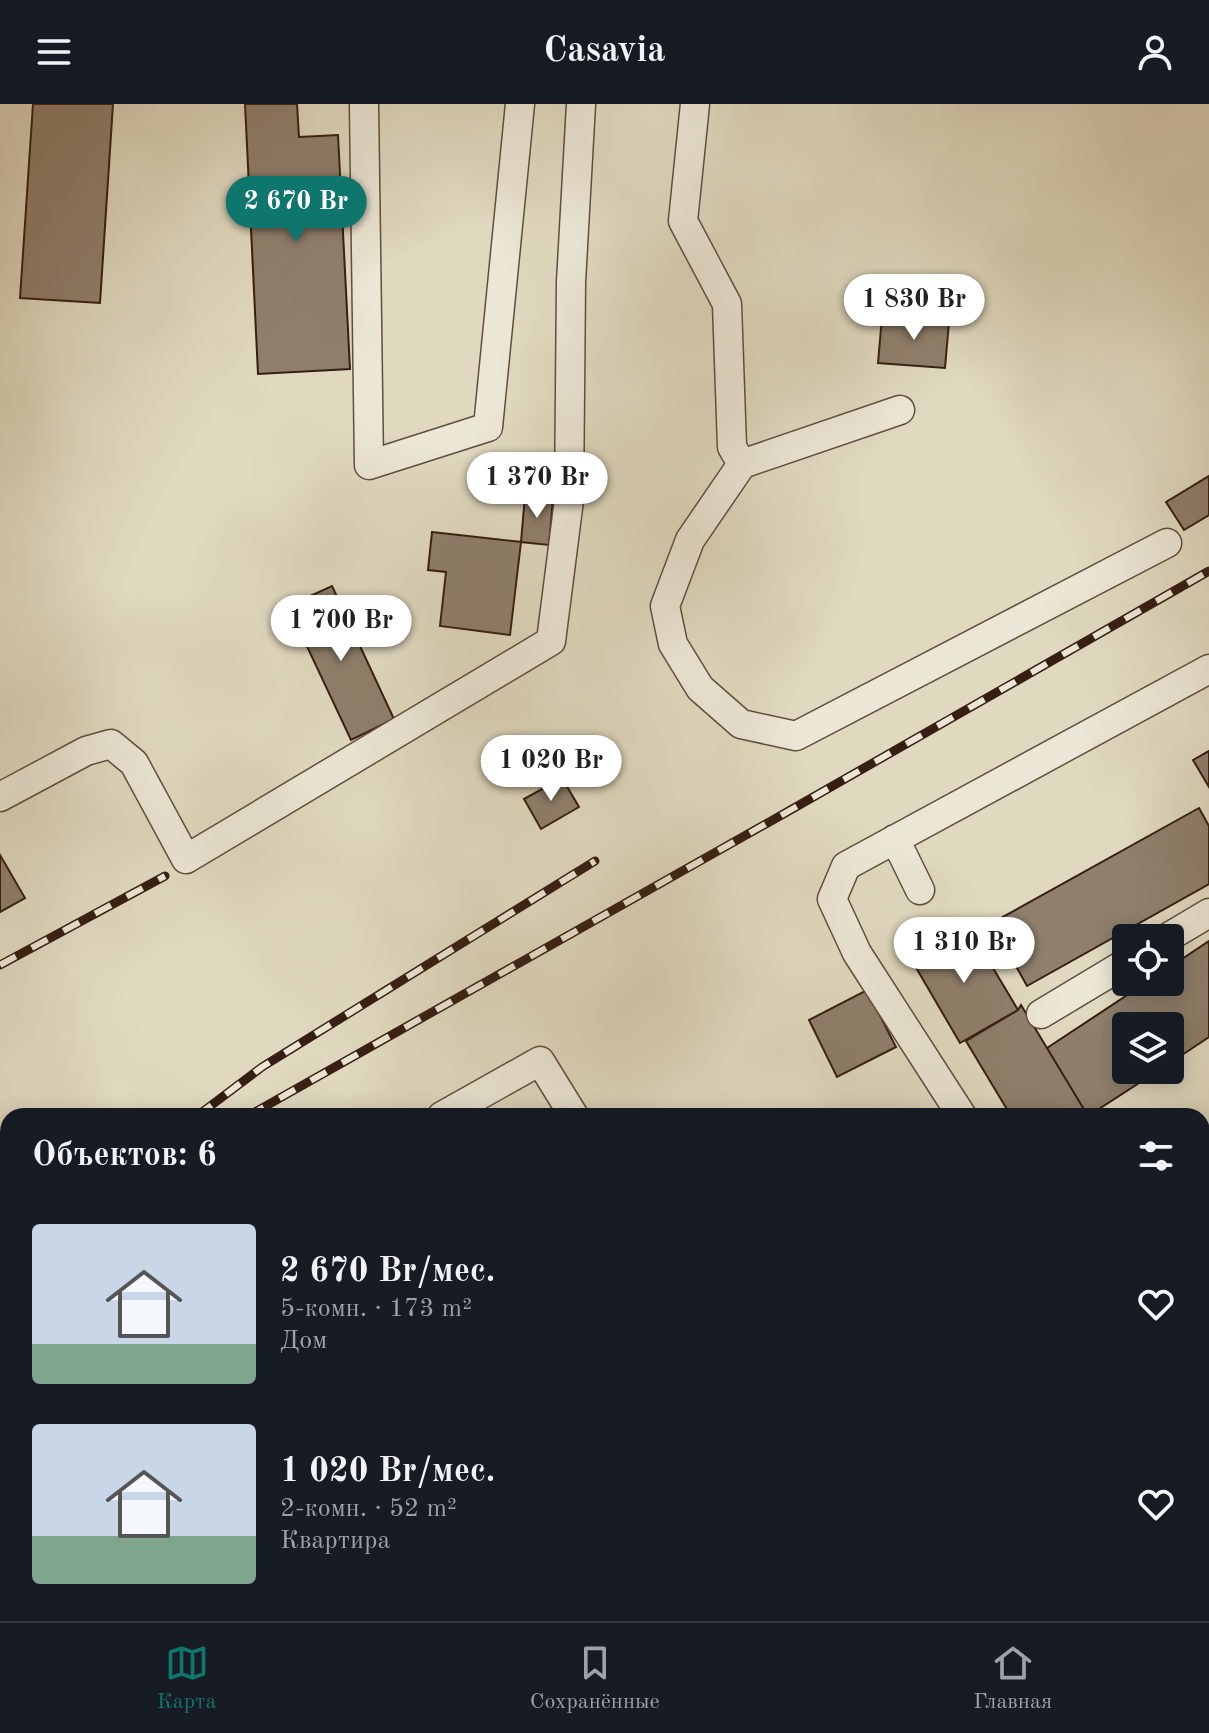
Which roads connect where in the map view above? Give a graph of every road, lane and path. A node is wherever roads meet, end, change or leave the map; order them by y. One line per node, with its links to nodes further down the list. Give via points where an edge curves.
1 (364, 104): 2 (lane, via 369,465 488,427)
2 (520, 104)
3 (581, 104): 9 (lane, via 571,282 569,500 551,641 186,859 134,763 111,744 86,751)
4 (695, 104): 6 (lane, via 683,221 727,304 732,447)
5 (900, 410): 6 (lane)
6 (742, 464): 7 (lane, via 690,540 665,606 673,644 700,688 741,724 796,736)
7 (1167, 543)
8 (1209, 669): 10 (lane)
9 (0, 797)
10 (895, 839): 11 (lane); 18 (lane, via 846,866 832,899 857,953)
11 (920, 890)
12 (1209, 913): 13 (lane)
13 (1184, 928)
14 (1112, 971): 15 (lane)
15 (1041, 1014)
16 (456, 1108): 17 (lane, via 540,1061)
17 (569, 1108)
18 (957, 1108)

